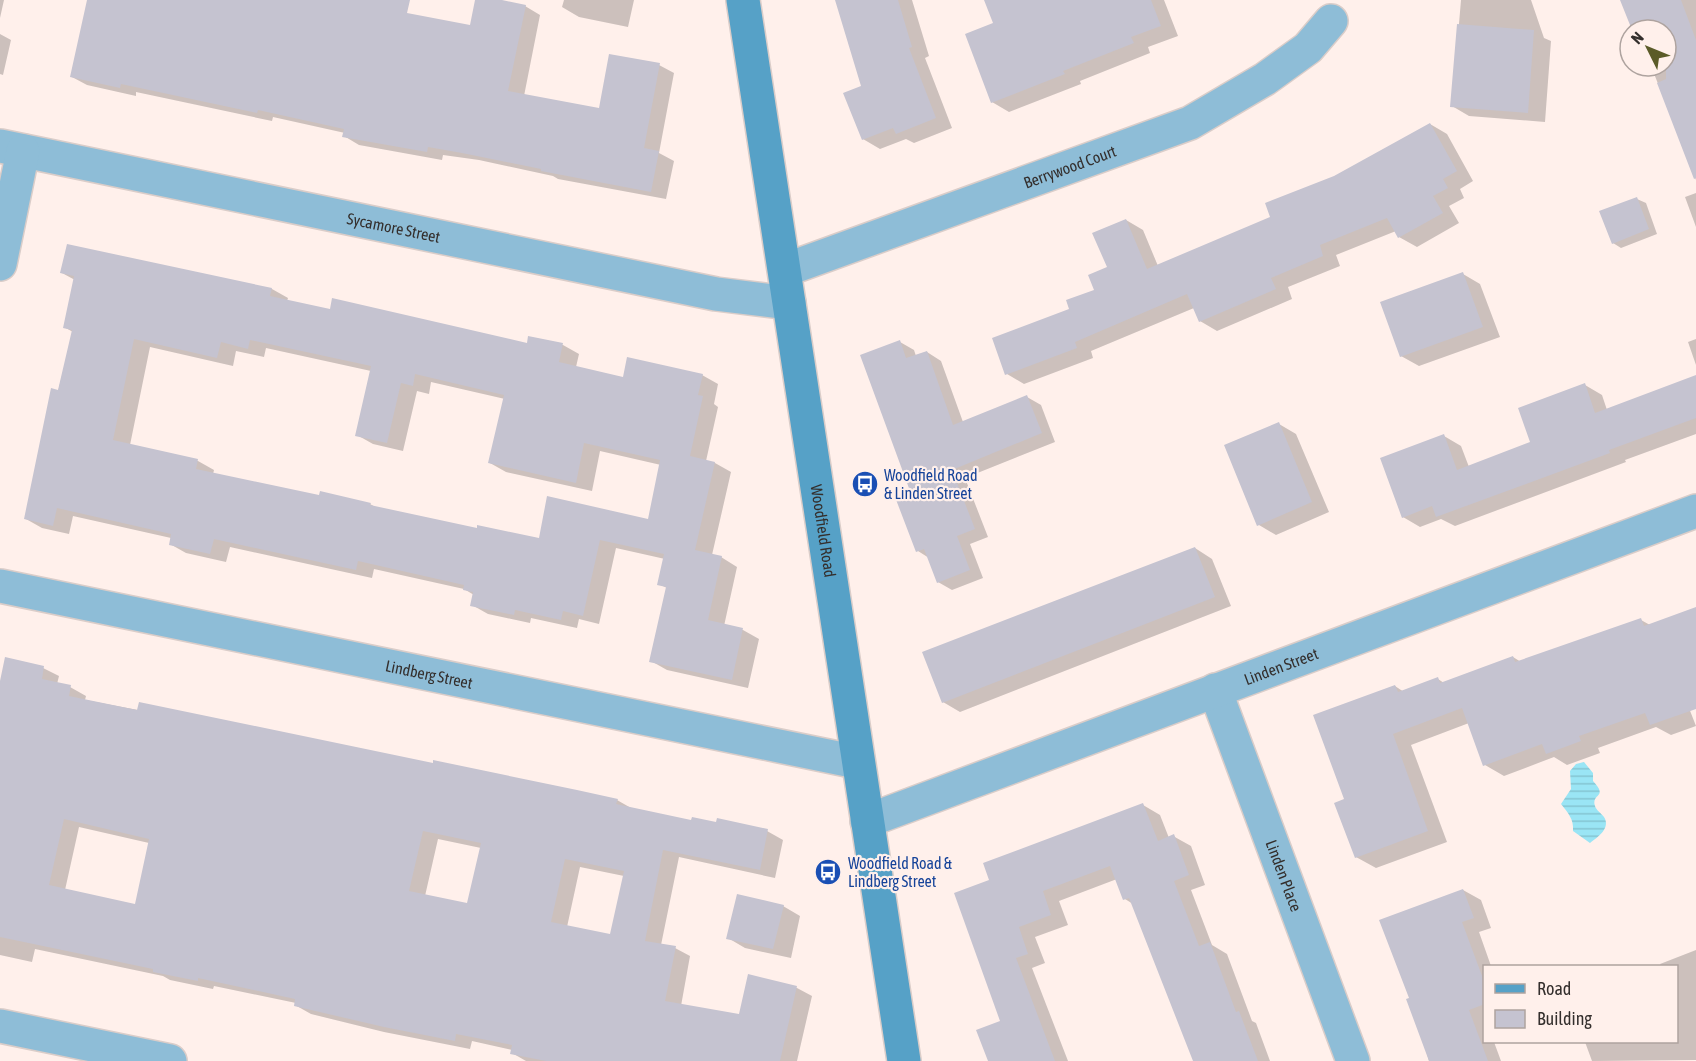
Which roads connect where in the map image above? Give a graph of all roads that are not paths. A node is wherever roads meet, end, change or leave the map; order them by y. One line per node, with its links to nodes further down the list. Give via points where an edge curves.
1 (743, 0): 5 (main road, Woodfield Road)
2 (1331, 21): 5 (street, Berrywood Court, via 1308,48 1265,79 1190,123)
3 (11, 149): 4 (street); 6 (street, Sycamore Street, via 716,294)
4 (0, 264)
5 (785, 270): 6 (main road, Woodfield Road)
6 (789, 303): 10 (main road, Woodfield Road)
7 (1696, 511): 9 (street, Linden Street)
8 (0, 586): 10 (street, Lindberg Street)
9 (1215, 690): 11 (street, Linden Street); 15 (street, Linden Place)
10 (857, 762): 11 (main road, Woodfield Road)
11 (867, 820): 14 (main road, Woodfield Road)
12 (0, 1026): 13 (street)
13 (170, 1061)
14 (904, 1061)
15 (1353, 1061)

